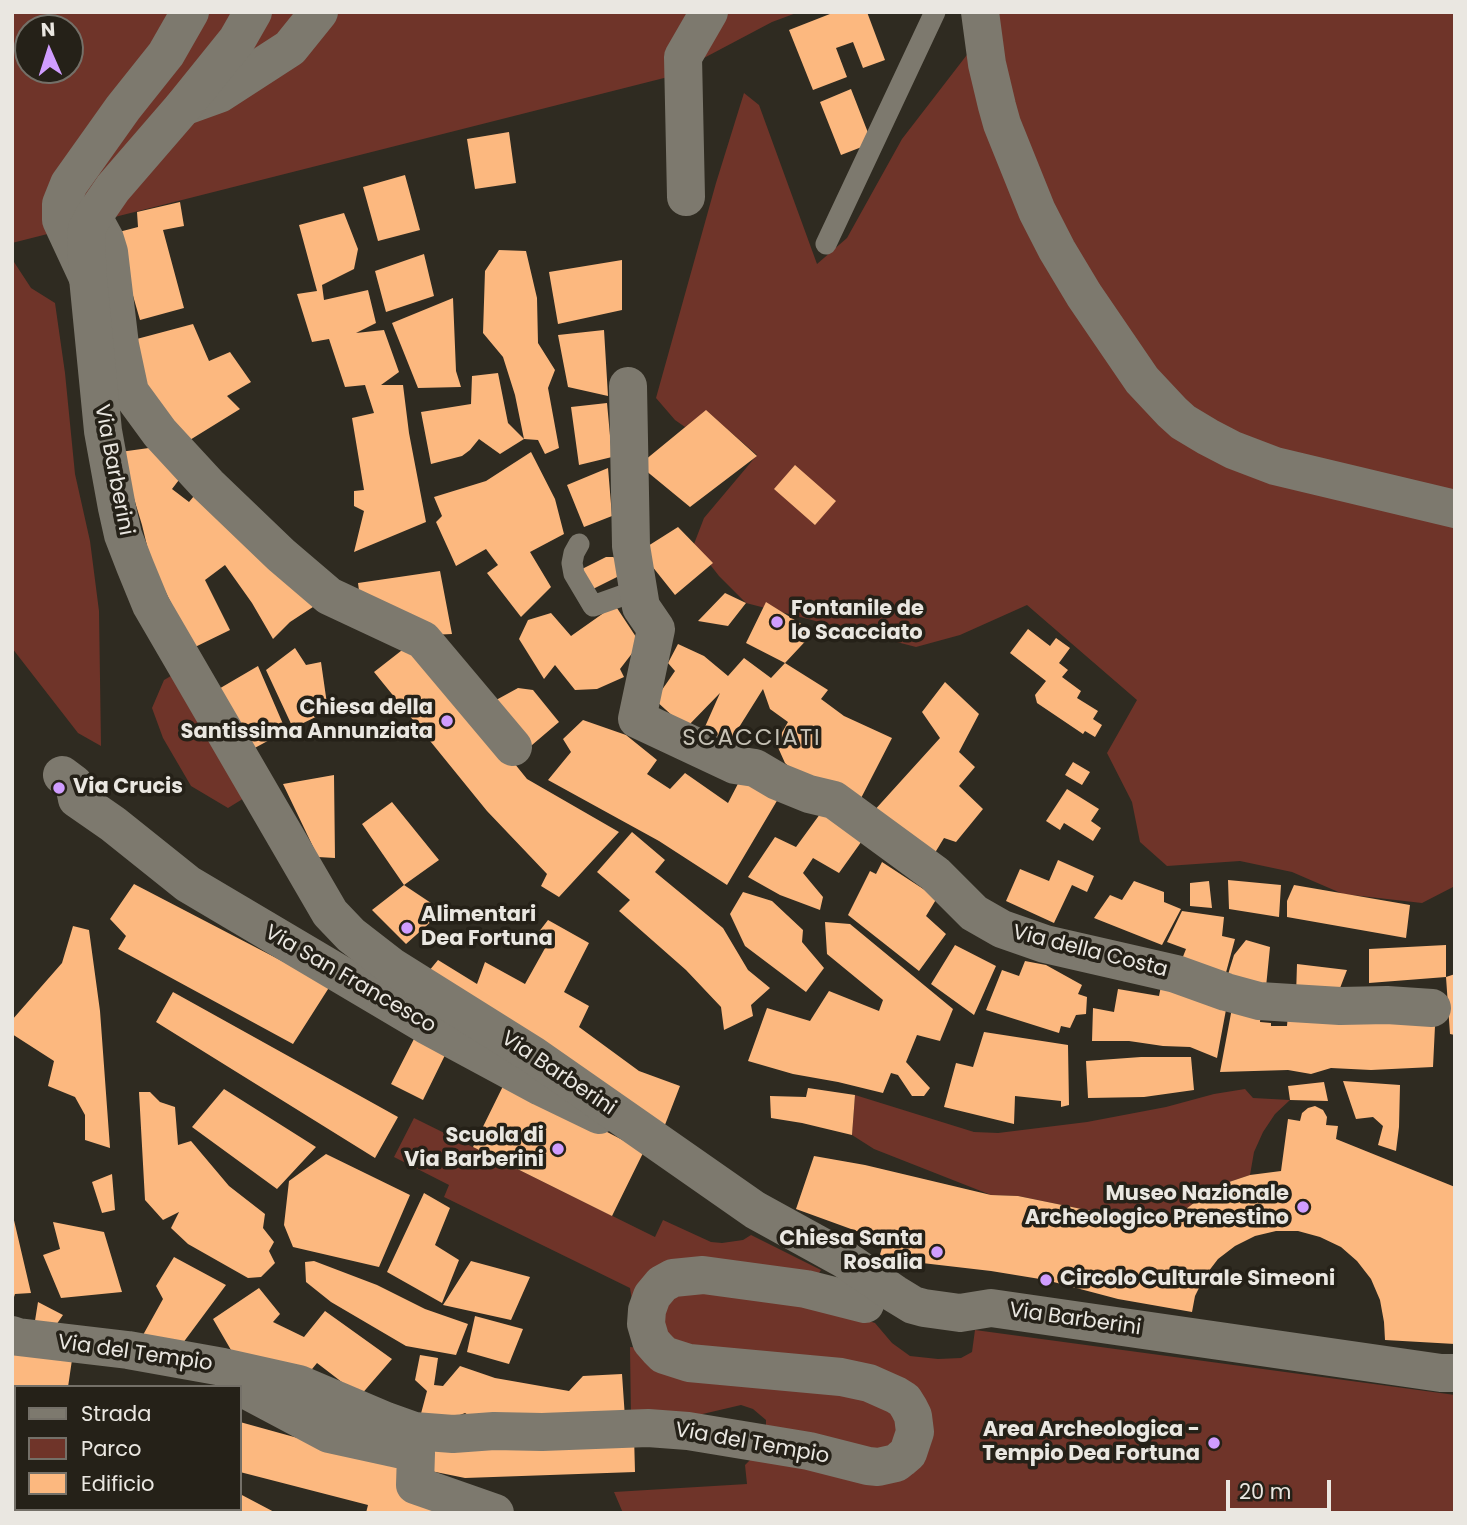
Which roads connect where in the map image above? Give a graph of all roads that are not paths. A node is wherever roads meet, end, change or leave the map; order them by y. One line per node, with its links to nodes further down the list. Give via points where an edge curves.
1 (190, 12): 11 (street, via 166,54 69,184 61,204 61,220)
2 (253, 12): 7 (street, via 237,40)
3 (320, 12): 7 (street, via 290,48 219,94)
4 (709, 12): 8 (street, via 682,57)
5 (935, 12): 10 (lane)
6 (980, 12): 13 (street, via 997,106 1037,211 1084,295 1142,380 1164,404 1208,437 1275,466)
7 (183, 107): 9 (street)
8 (686, 197)
9 (93, 217): 11 (street, Via Barberini, via 86,240); 16 (street, via 109,252 130,391 160,433 208,485 329,596 423,640)
10 (826, 244)
11 (88, 278): 19 (street, Via Barberini, via 103,432 123,535 151,605 330,913 391,966 533,1055)
12 (628, 386): 15 (street, via 631,546)
13 (1455, 509)
14 (579, 544): 15 (lane, via 573,574 593,607)
15 (639, 590): 18 (street, Via della Costa, via 641,607 656,629 637,719 734,765 755,768 809,794 834,800 935,874 974,913 1002,929 1045,944 1176,974 1259,1001)
16 (513, 747)
17 (62, 775): 19 (street, Via San Francesco, via 75,784 77,799 188,884 426,1025)
18 (1432, 1008)
19 (666, 1149): 20 (street, Via Barberini, via 755,1210 844,1259)
20 (869, 1292): 22 (street, Via del Tempio, via 691,1275 662,1284 652,1296 646,1324 651,1341 664,1355 689,1363 841,1377 896,1395 913,1416 915,1432 908,1453 896,1463 878,1467 809,1451 648,1427 453,1434 414,1431 299,1384); 23 (street, Via Barberini, via 924,1308 960,1313 991,1308 1287,1362)
21 (12, 1335): 22 (street, Via del Tempio)
22 (191, 1361): 24 (street)
23 (1455, 1373)
24 (236, 1385)
25 (242, 1388): 26 (street, via 329,1434 416,1452 415,1485)
26 (495, 1513)

